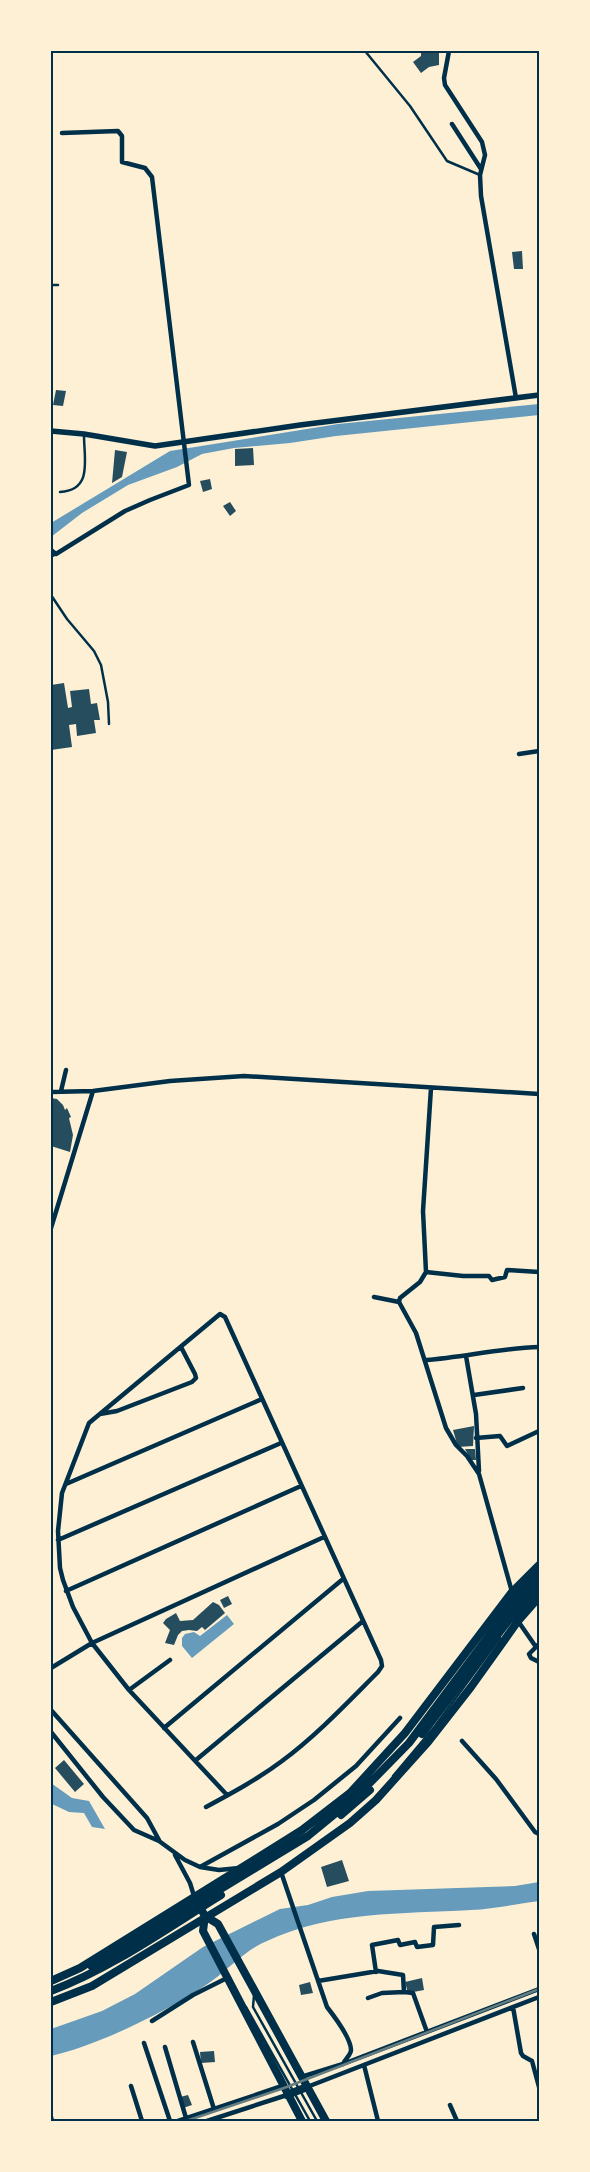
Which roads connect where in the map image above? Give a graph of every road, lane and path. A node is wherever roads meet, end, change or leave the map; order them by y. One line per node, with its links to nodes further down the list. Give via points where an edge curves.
1 (365, 51): 6 (lane, via 410,106 447,161)
2 (448, 51): 5 (street, via 445,85 482,142 485,154)
3 (452, 124): 5 (street)
4 (62, 132): 13 (street, via 118,131 122,136 122,162 145,168 152,177)
5 (481, 169): 6 (street)
6 (480, 175): 10 (street, via 486,230)
7 (51, 285): 8 (lane)
8 (58, 286)
9 (539, 395): 10 (street)
10 (516, 398): 13 (street)
11 (51, 432): 12 (street)
12 (84, 434): 13 (street, via 148,445); 14 (lane, via 83,481 76,489)
13 (183, 441): 16 (street, via 190,485 125,512)
14 (60, 492)
15 (51, 550): 16 (street)
16 (54, 556)
17 (51, 595): 18 (lane, via 101,665)
18 (109, 724)
19 (539, 751): 20 (street)
20 (519, 754)
21 (66, 1070): 23 (street)
22 (431, 1088): 24 (street, via 244,1076); 26 (street); 28 (street, via 423,1211)
23 (61, 1091): 24 (street); 25 (street)
24 (93, 1091): 27 (street)
25 (51, 1092)
26 (539, 1094)
27 (51, 1228)
28 (426, 1272): 29 (street, via 489,1276 492,1280 505,1277 507,1270); 31 (street)
29 (539, 1272)
30 (374, 1297): 31 (street)
31 (399, 1302): 35 (street, via 414,1327)
32 (181, 1347): 38 (street, via 222,1314); 39 (street); 39 (street, via 196,1374 192,1382 117,1411)
33 (539, 1347): 34 (street)
34 (466, 1356): 35 (street); 37 (street)
35 (426, 1360): 43 (street, via 446,1428)
36 (523, 1388): 37 (street)
37 (474, 1395): 41 (street)
38 (262, 1399): 42 (street); 44 (street)
39 (99, 1414): 44 (street, via 86,1428)
40 (539, 1431): 41 (street, via 507,1446 500,1436)
41 (476, 1438): 43 (street)
42 (281, 1443): 45 (street); 47 (street)
43 (479, 1474): 54 (street)
44 (66, 1484): 47 (street, via 59,1512)
45 (301, 1486): 46 (street); 53 (street)
46 (324, 1537): 50 (street); 58 (street)
47 (58, 1540): 53 (street)
48 (539, 1565): 54 (main road)
49 (539, 1574): 95 (main road, via 520,1594 408,1743 358,1795 308,1836 109,1957)
50 (343, 1579): 56 (street); 67 (street)
51 (539, 1584): 97 (main road, via 414,1745 360,1801 311,1839 133,1950 75,1982)
52 (539, 1590): 72 (lane, via 514,1618)
53 (66, 1591): 58 (street)
54 (512, 1592): 69 (main road)
55 (539, 1597): 57 (main road)
56 (363, 1621): 71 (street); 74 (street, via 381,1660 378,1672 325,1724 282,1760)
57 (518, 1621): 59 (street); 72 (main road, via 434,1734)
58 (92, 1643): 62 (street); 63 (street)
59 (537, 1646): 61 (street, via 529,1654)
60 (170, 1660): 63 (street)
61 (539, 1662)
62 (51, 1668)
63 (129, 1690): 67 (street)
64 (51, 1710): 80 (street, via 147,1818)
65 (400, 1718): 66 (street)
66 (394, 1725): 69 (street); 82 (street, via 356,1766 314,1800 278,1824)
67 (164, 1728): 71 (street)
68 (51, 1732): 80 (street, via 134,1830)
69 (405, 1733): 73 (main road)
70 (462, 1741): 79 (street)
71 (196, 1760): 74 (street)
72 (386, 1789): 77 (main road)
73 (350, 1793): 75 (main road); 77 (main road, via 352,1807)
74 (227, 1795): 76 (street)
75 (335, 1806): 78 (main road, via 347,1809); 83 (main road)
76 (206, 1808)
77 (366, 1809): 78 (main road)
78 (350, 1823): 84 (main road)
79 (539, 1834)
80 (159, 1841): 81 (street)
81 (172, 1851): 82 (street); 85 (street, via 182,1865)
82 (200, 1866): 83 (street, via 219,1870)
83 (239, 1868): 85 (main road)
84 (281, 1872): 86 (main road); 94 (street)
85 (194, 1896): 86 (main road, via 209,1905); 87 (main road); 93 (main road, via 80,1968)
86 (221, 1907): 87 (main road)
87 (205, 1916): 92 (main road, via 203,1931); 99 (main road, via 218,1924); 102 (main road, via 92,1986)
88 (459, 1925): 91 (street, via 434,1927 433,1945 418,1948 415,1942 400,1945 398,1940 372,1945)
89 (534, 1934): 90 (street)
90 (539, 1949)
91 (376, 1972): 94 (street); 98 (street, via 403,1975)
92 (226, 1976): 103 (main road); 105 (street)
93 (51, 1981)
94 (318, 1981): 110 (street, via 327,2007 339,2022 351,2048)
95 (51, 1985)
96 (539, 1989): 106 (street)
97 (51, 1991)
98 (404, 1992): 101 (street, via 382,1993); 106 (street, via 413,1993)
99 (254, 1993): 112 (main road); 116 (lane, via 253,2007)
100 (539, 1997): 104 (street)
101 (368, 1998)
102 (51, 2002)
103 (240, 2004): 114 (main road); 116 (lane, via 249,2010)
104 (512, 2007): 111 (street); 115 (street, via 523,2056 532,2061)
105 (152, 2021)
106 (427, 2032): 110 (street)
107 (193, 2042): 118 (street)
108 (144, 2043): 123 (street)
109 (165, 2047): 120 (street)
110 (343, 2064): 112 (street)
111 (364, 2065): 116 (street); 130 (street)
112 (301, 2077): 116 (main road)
113 (130, 2086): 122 (street)
114 (282, 2086): 116 (main road); 118 (street)
115 (539, 2087)
116 (297, 2091): 125 (street); 126 (main road); 127 (lane); 128 (lane); 129 (main road)
117 (450, 2105): 131 (street)
118 (214, 2109): 120 (street)
119 (51, 2117): 121 (street)
120 (186, 2118): 124 (street)
121 (52, 2121)
122 (142, 2121)
123 (170, 2121)
124 (178, 2121)
125 (207, 2121)
126 (302, 2121)
127 (310, 2121)
128 (317, 2121)
129 (326, 2121)
130 (378, 2121)
131 (457, 2121)

